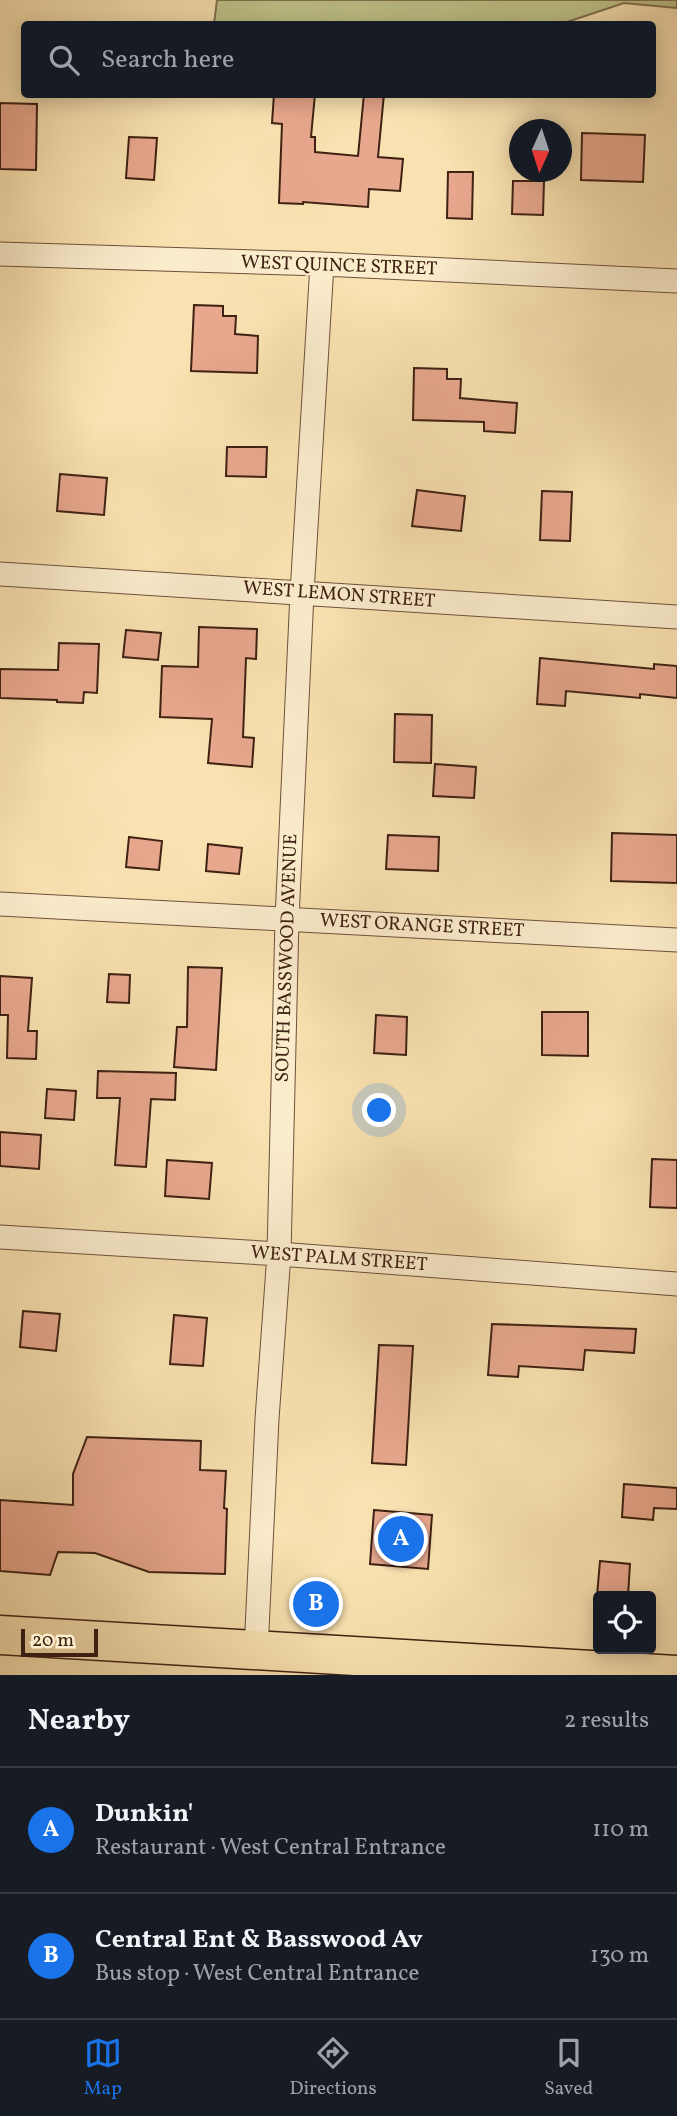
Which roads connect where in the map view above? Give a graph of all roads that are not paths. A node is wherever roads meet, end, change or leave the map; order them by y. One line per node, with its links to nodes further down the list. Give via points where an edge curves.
1 (0, 254): 2 (street, WEST QUINCE STREET)
2 (322, 264): 3 (street, WEST QUINCE STREET); 5 (street, SOUTH BASSWOOD AVENUE)
3 (677, 281)
4 (0, 574): 5 (street, WEST LEMON STREET)
5 (302, 593): 6 (street, WEST LEMON STREET); 8 (street, SOUTH BASSWOOD AVENUE)
6 (677, 617)
7 (0, 904): 8 (street, WEST ORANGE STREET)
8 (287, 919): 9 (street, WEST ORANGE STREET); 11 (street, SOUTH BASSWOOD AVENUE)
9 (677, 940)
10 (0, 1237): 11 (street, WEST PALM STREET)
11 (279, 1254): 12 (street, WEST PALM STREET); 14 (street, SOUTH BASSWOOD AVENUE)
12 (677, 1284)
13 (0, 1635): 14 (highway)
14 (256, 1651): 15 (highway)
15 (676, 1675)

